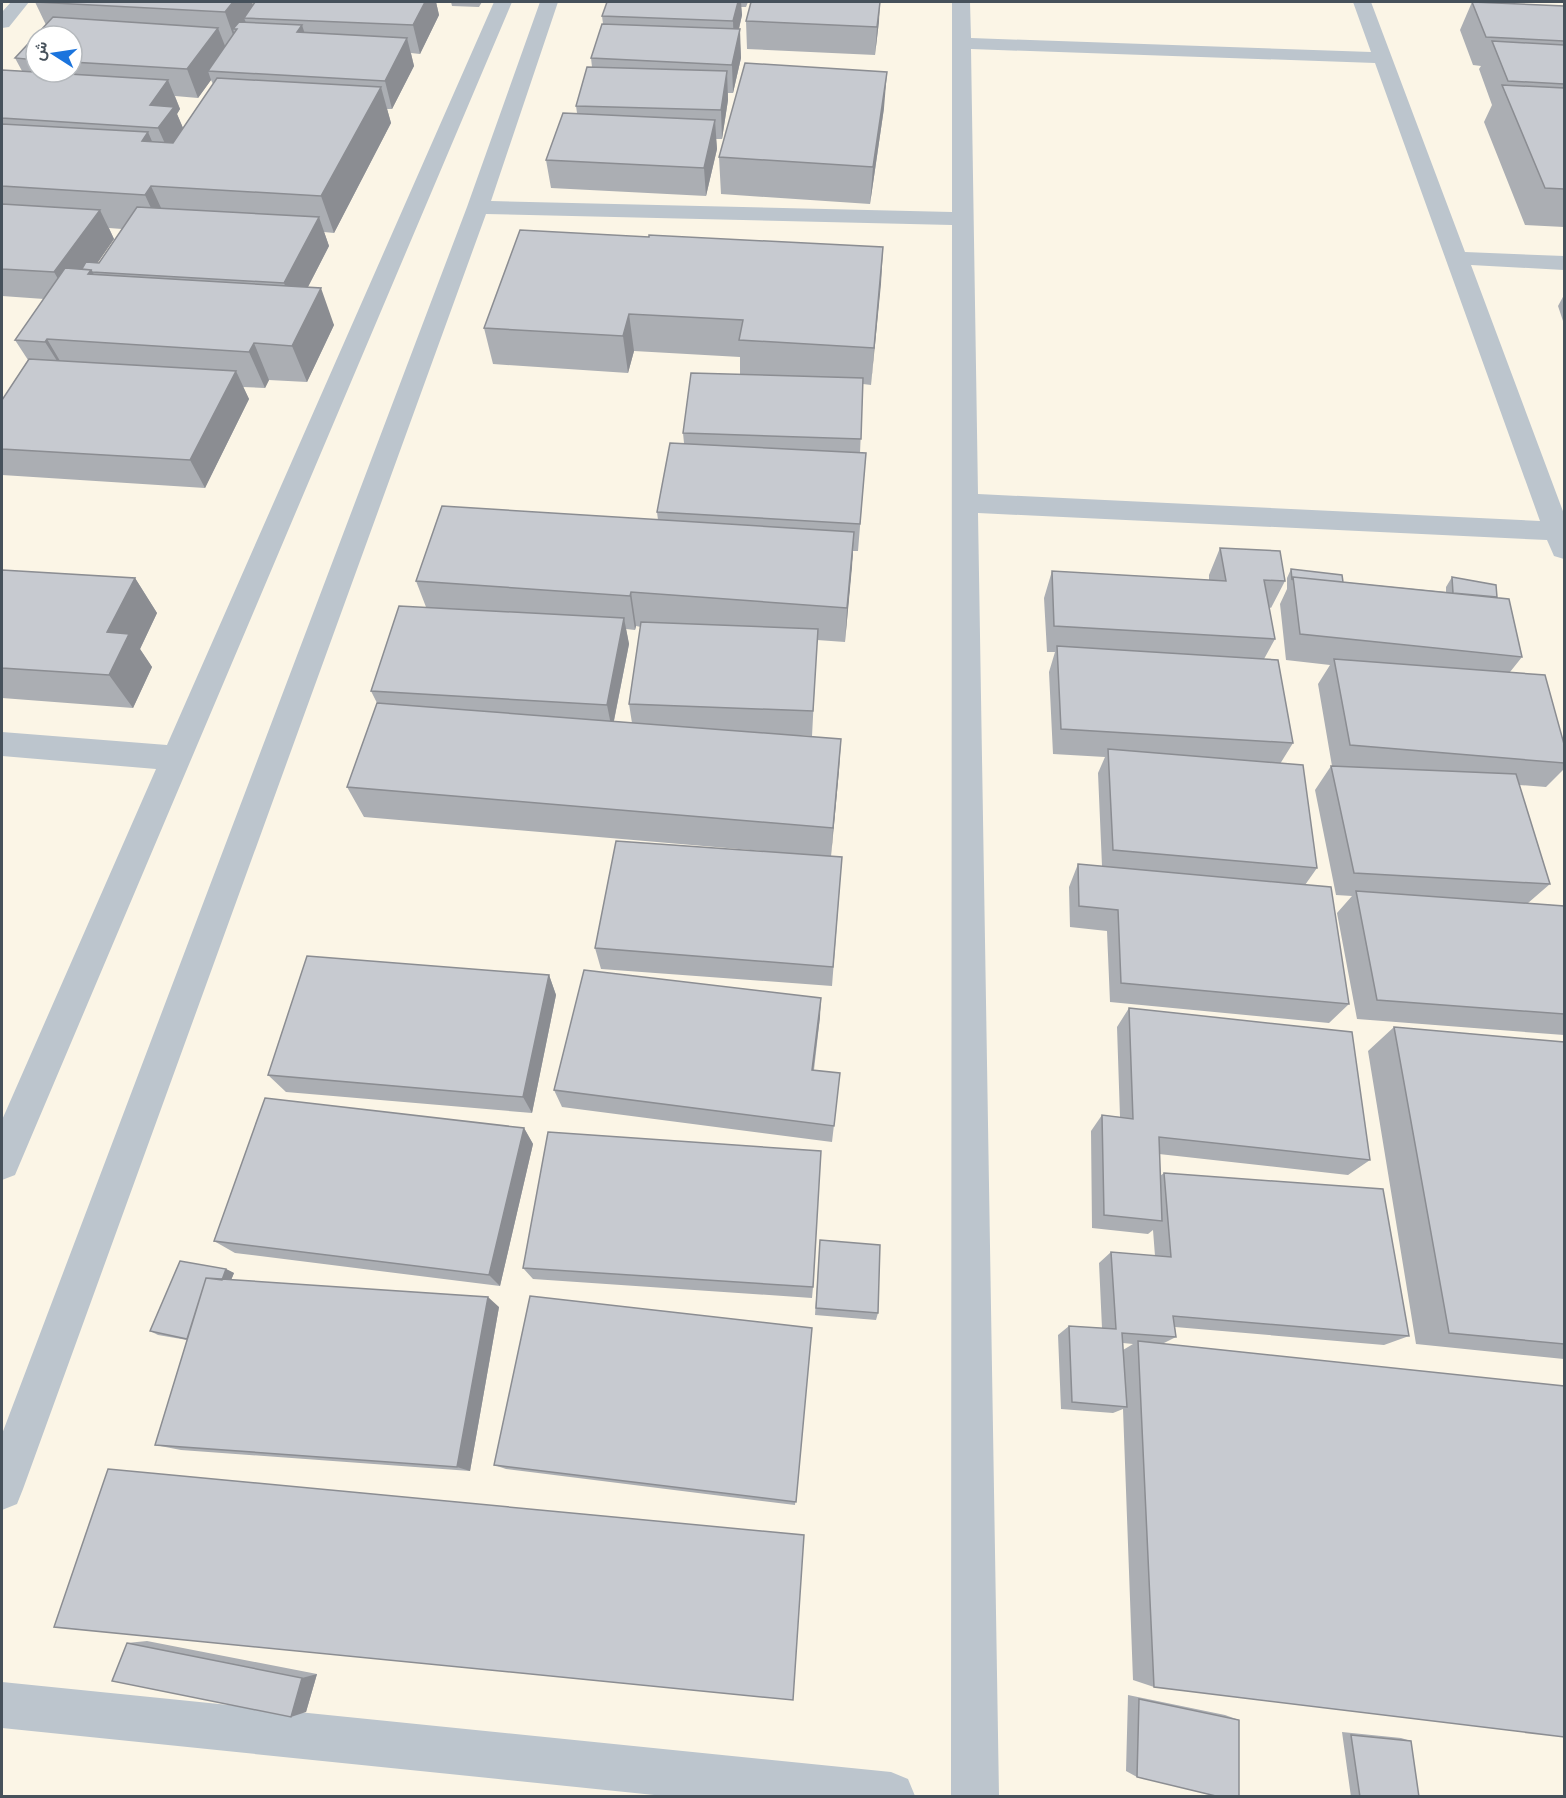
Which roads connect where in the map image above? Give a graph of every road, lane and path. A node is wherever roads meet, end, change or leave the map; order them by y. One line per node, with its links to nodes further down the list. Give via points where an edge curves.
1 (20, 2): 6 (street)
2 (503, 2): 16 (street)
3 (549, 2): 9 (street)
4 (961, 2): 7 (street)
5 (1362, 2): 8 (street)
6 (2, 23)
7 (961, 43): 8 (street); 10 (street)
8 (1383, 58): 11 (street)
9 (478, 207): 10 (street); 18 (street)
10 (963, 219): 13 (street)
11 (1457, 258): 12 (street); 14 (street)
12 (1564, 263)
13 (965, 503): 14 (street); 21 (street)
14 (1561, 540)
15 (2, 744): 16 (street)
16 (176, 758): 17 (street)
17 (2, 1162)
18 (2, 1489)
19 (2, 1705): 20 (street)
20 (891, 1797)
21 (975, 1797)

